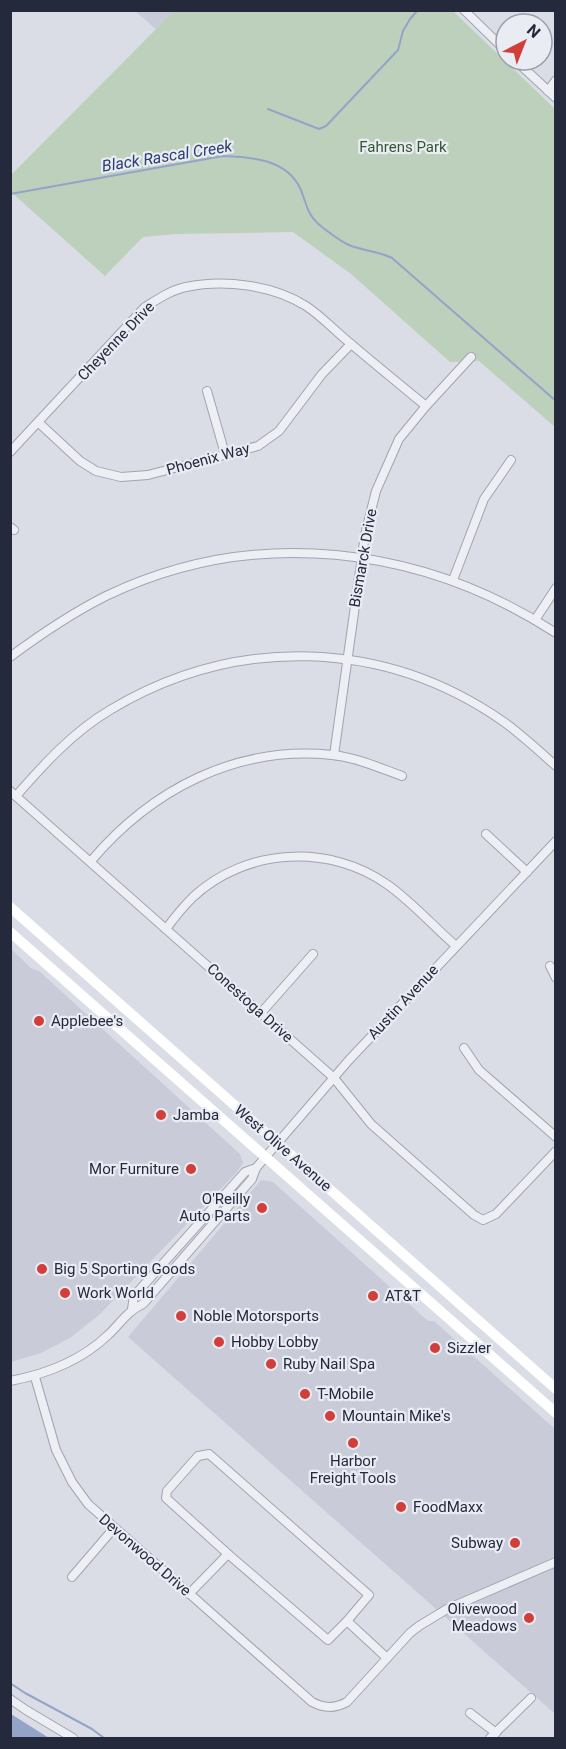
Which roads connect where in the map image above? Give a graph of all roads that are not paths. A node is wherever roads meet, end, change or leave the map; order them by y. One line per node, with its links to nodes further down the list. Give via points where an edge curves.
1 (464, 10): 2 (street)
2 (494, 39)
3 (528, 72): 5 (street)
4 (555, 80): 5 (street)
5 (548, 91): 6 (street)
6 (555, 98)
7 (351, 344): 10 (street, Cheyenne Drive); 11 (street, Cheyenne Drive, via 320,315 277,292 223,284 185,287 161,296 145,308); 13 (street, Phoenix Way, via 322,374 279,431 258,446)
8 (471, 357): 10 (street, Bismarck Drive)
9 (207, 391): 13 (street)
10 (426, 406): 15 (street, Bismarck Drive, via 399,440 383,472)
11 (39, 423): 12 (street, Cheyenne Drive); 13 (street, Phoenix Way, via 80,461 110,475 148,475)
12 (10, 452)
13 (225, 454)
14 (511, 460): 16 (street, via 484,499)
15 (361, 557): 16 (street); 20 (street, via 252,555 167,573 84,607); 21 (street, Bismarck Drive)
16 (453, 580): 18 (street)
17 (555, 588): 18 (street)
18 (535, 620): 19 (street)
19 (555, 633)
20 (10, 657)
21 (348, 659): 22 (street, Bismarck Drive); 23 (street, via 414,675 455,694 504,722); 25 (street, via 249,658 177,677 109,710)
22 (334, 755): 24 (street); 28 (street, via 263,758 203,775 141,811)
23 (555, 766)
24 (402, 776)
25 (14, 793): 28 (street, Conestoga Drive)
26 (486, 834): 29 (street)
27 (555, 841): 29 (street, Austin Avenue)
28 (91, 861): 31 (street, Conestoga Drive)
29 (527, 872): 33 (street, Austin Avenue)
30 (10, 907): 41 (main road, West Olive Avenue)
31 (166, 928): 33 (street, via 194,897 222,876 261,860 293,856 325,858 357,868 388,885); 37 (street, Conestoga Drive)
32 (10, 932): 43 (main road, West Olive Avenue)
33 (456, 946): 39 (street, Austin Avenue)
34 (313, 954): 37 (street)
35 (550, 966): 36 (street)
36 (555, 978)
37 (261, 1013): 39 (street, Conestoga Drive)
38 (464, 1048): 40 (street, via 479,1070)
39 (334, 1078): 41 (street, Austin Avenue); 42 (street, Conestoga Drive, via 371,1124 483,1220 496,1214)
40 (555, 1137)
41 (278, 1143): 43 (street, Austin Avenue); 52 (main road, West Olive Avenue)
42 (555, 1151)
43 (265, 1158): 44 (street, Austin Avenue); 53 (main road, West Olive Avenue)
44 (256, 1168): 45 (street, Austin Avenue, via 245,1172); 47 (street, Austin Avenue, via 252,1179)
45 (216, 1204): 46 (street, Austin Avenue); 47 (street, via 214,1215 195,1236)
46 (182, 1242): 48 (street, via 181,1251 163,1273); 49 (street, Austin Avenue, via 134,1296)
47 (191, 1247): 48 (street, Austin Avenue)
48 (161, 1283): 49 (street, Austin Avenue, via 143,1304)
49 (132, 1309): 50 (street, Austin Avenue, via 93,1348 70,1363)
50 (35, 1377): 51 (street); 54 (street, Devonwood Drive, via 65,1470 88,1504)
51 (10, 1381)
52 (555, 1389)
53 (555, 1413)
54 (114, 1528): 57 (street); 58 (street, Devonwood Drive)
55 (228, 1554): 58 (street); 59 (street, via 328,1640); 59 (street, via 166,1498 167,1491 198,1456 209,1454 369,1595)
56 (555, 1562): 60 (street, via 433,1617 410,1633)
57 (72, 1577)
58 (189, 1594): 60 (street, Devonwood Drive, via 320,1706 330,1708 347,1702)
59 (347, 1621): 60 (street)
60 (387, 1658)
61 (531, 1698): 64 (street)
62 (10, 1699): 65 (street)
63 (470, 1713): 64 (street)
64 (493, 1736)
65 (74, 1738)

